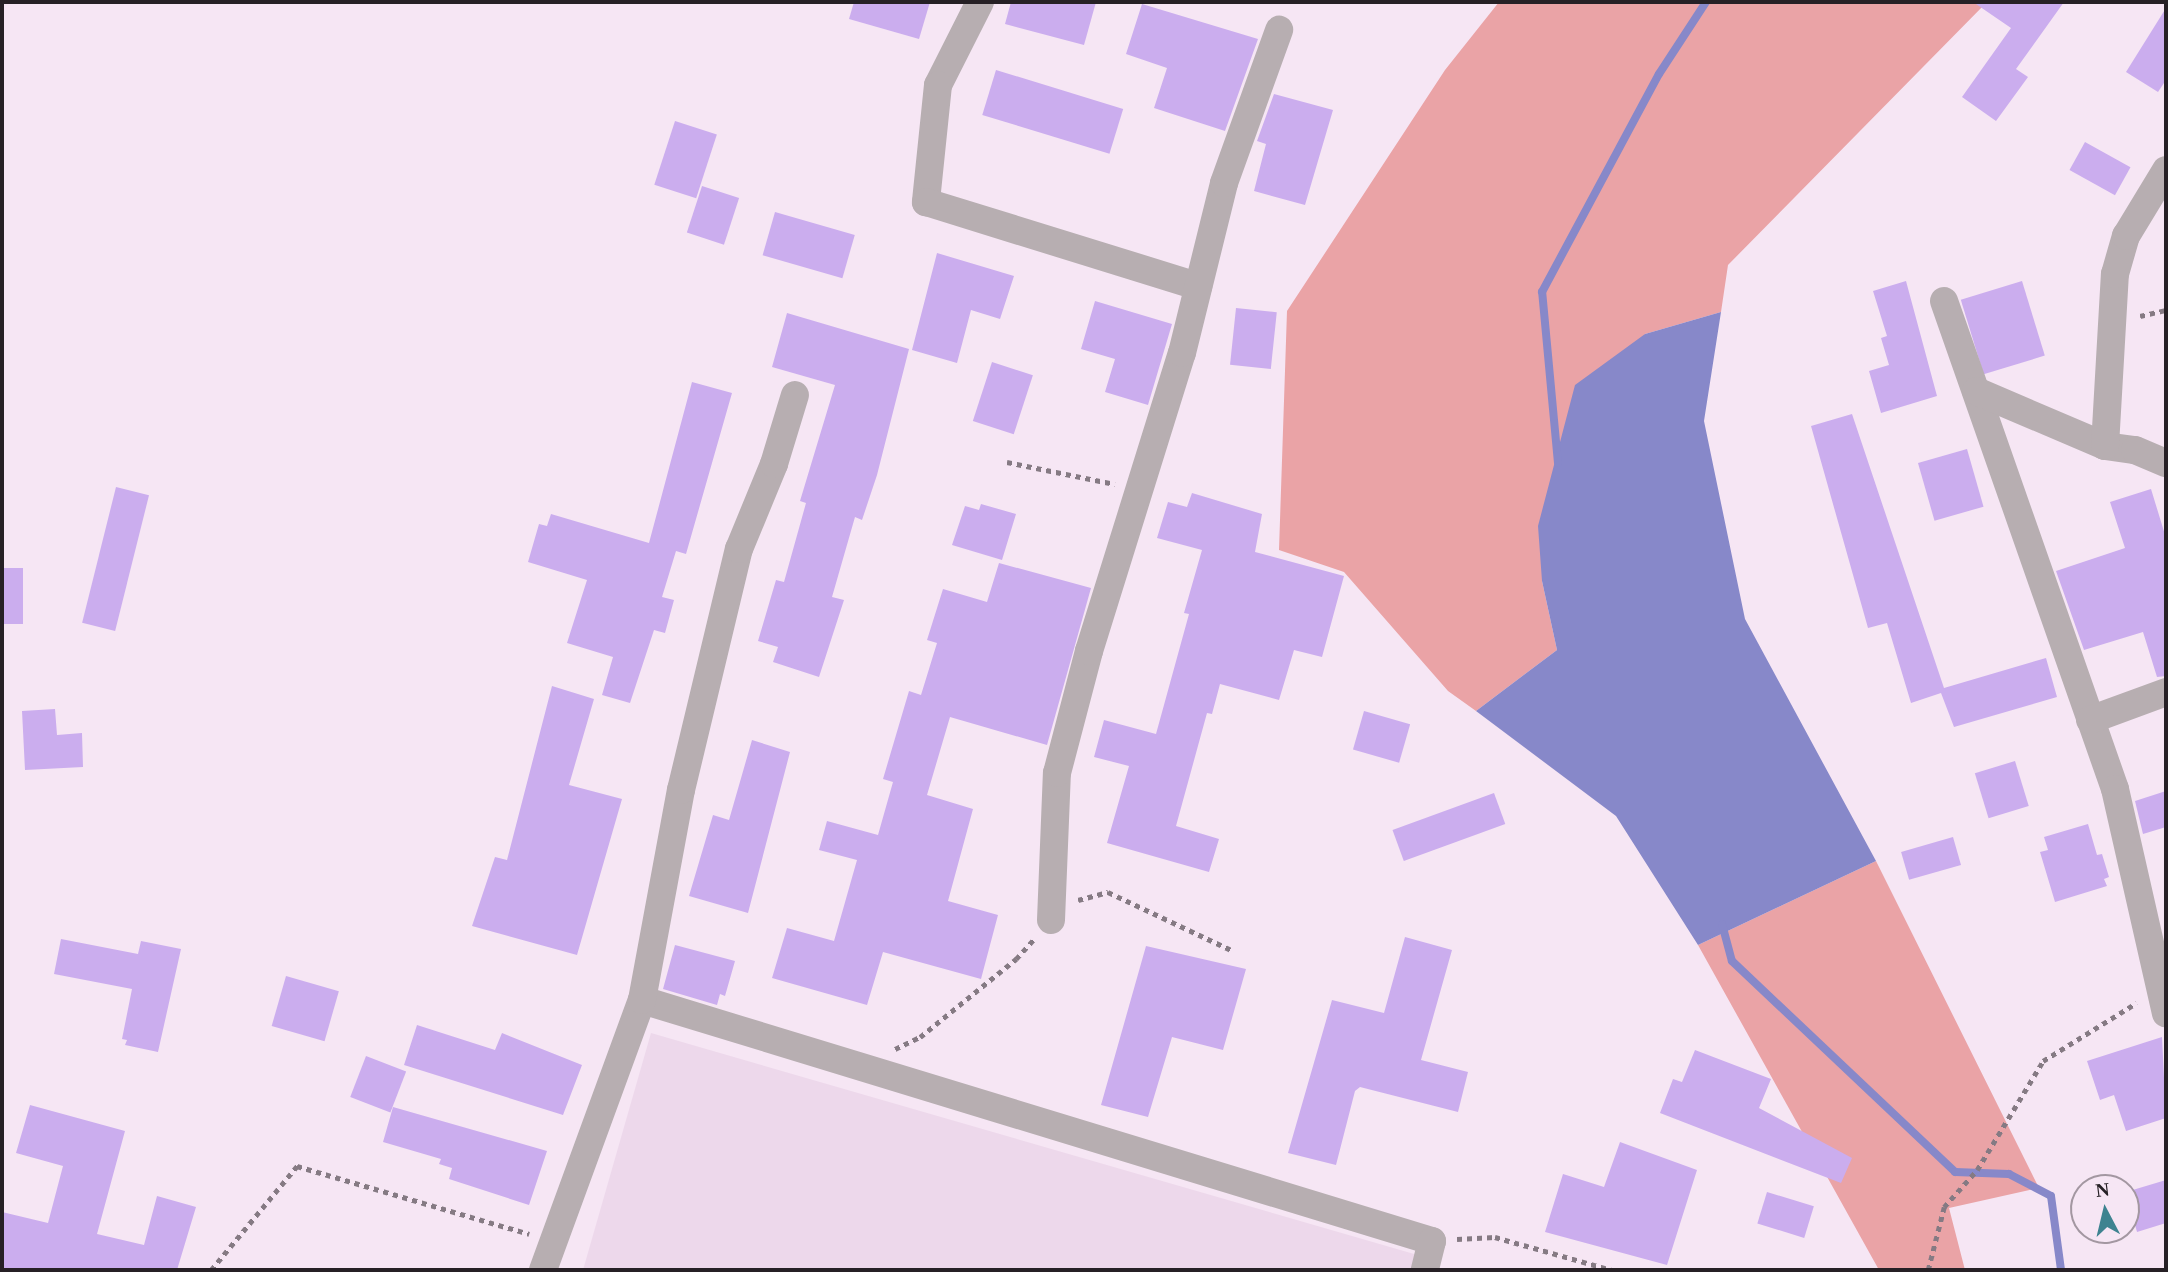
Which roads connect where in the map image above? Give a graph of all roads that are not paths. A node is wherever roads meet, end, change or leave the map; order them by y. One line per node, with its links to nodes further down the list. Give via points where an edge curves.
1 (980, 2): 4 (street, via 937,85 926,202)
2 (1279, 30): 4 (street, via 1224,183)
3 (2166, 170): 8 (street, via 2126,236 2115,274)
4 (1198, 286): 12 (street, via 1057,773)
5 (1944, 301): 6 (street)
6 (1976, 391): 8 (street); 11 (street)
7 (795, 395): 14 (street, via 774,464 739,549 681,790)
8 (2105, 446): 9 (street)
9 (2166, 463)
10 (2166, 692): 11 (street)
11 (2090, 720): 13 (street, via 2115,789)
12 (1051, 920)
13 (2163, 998)
14 (642, 1000): 15 (street); 16 (street, via 1432,1241)
15 (543, 1270)
16 (1424, 1270)

